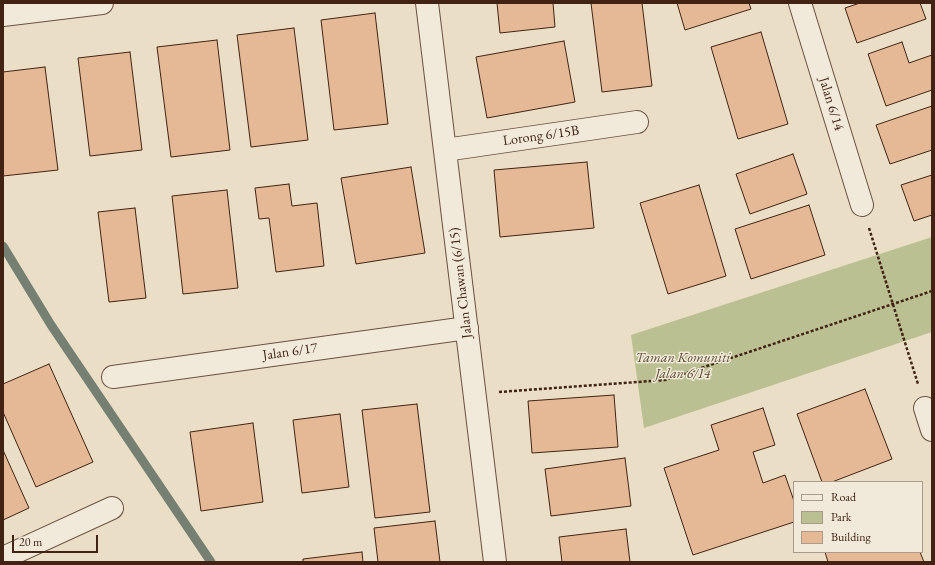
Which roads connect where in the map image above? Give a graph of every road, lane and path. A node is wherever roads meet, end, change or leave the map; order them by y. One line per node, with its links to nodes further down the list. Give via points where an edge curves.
1 (102, 3): 4 (street)
2 (427, 3): 6 (street, Jalan Chawan (6/15))
3 (800, 3): 7 (street, Jalan 6/14)
4 (3, 15)
5 (637, 122): 6 (street, Lorong 6/15B)
6 (445, 150): 10 (street, Jalan Chawan (6/15))
7 (862, 205): 9 (path)
8 (932, 291): 9 (path)
9 (893, 304): 12 (path, via 665,380); 13 (path)
10 (467, 328): 11 (street, Jalan 6/17); 17 (street, Jalan Chawan (6/15))
11 (114, 377)
12 (499, 392)
13 (925, 408): 14 (street)
14 (932, 430)
15 (112, 508): 16 (street)
16 (3, 558)
17 (495, 562)

